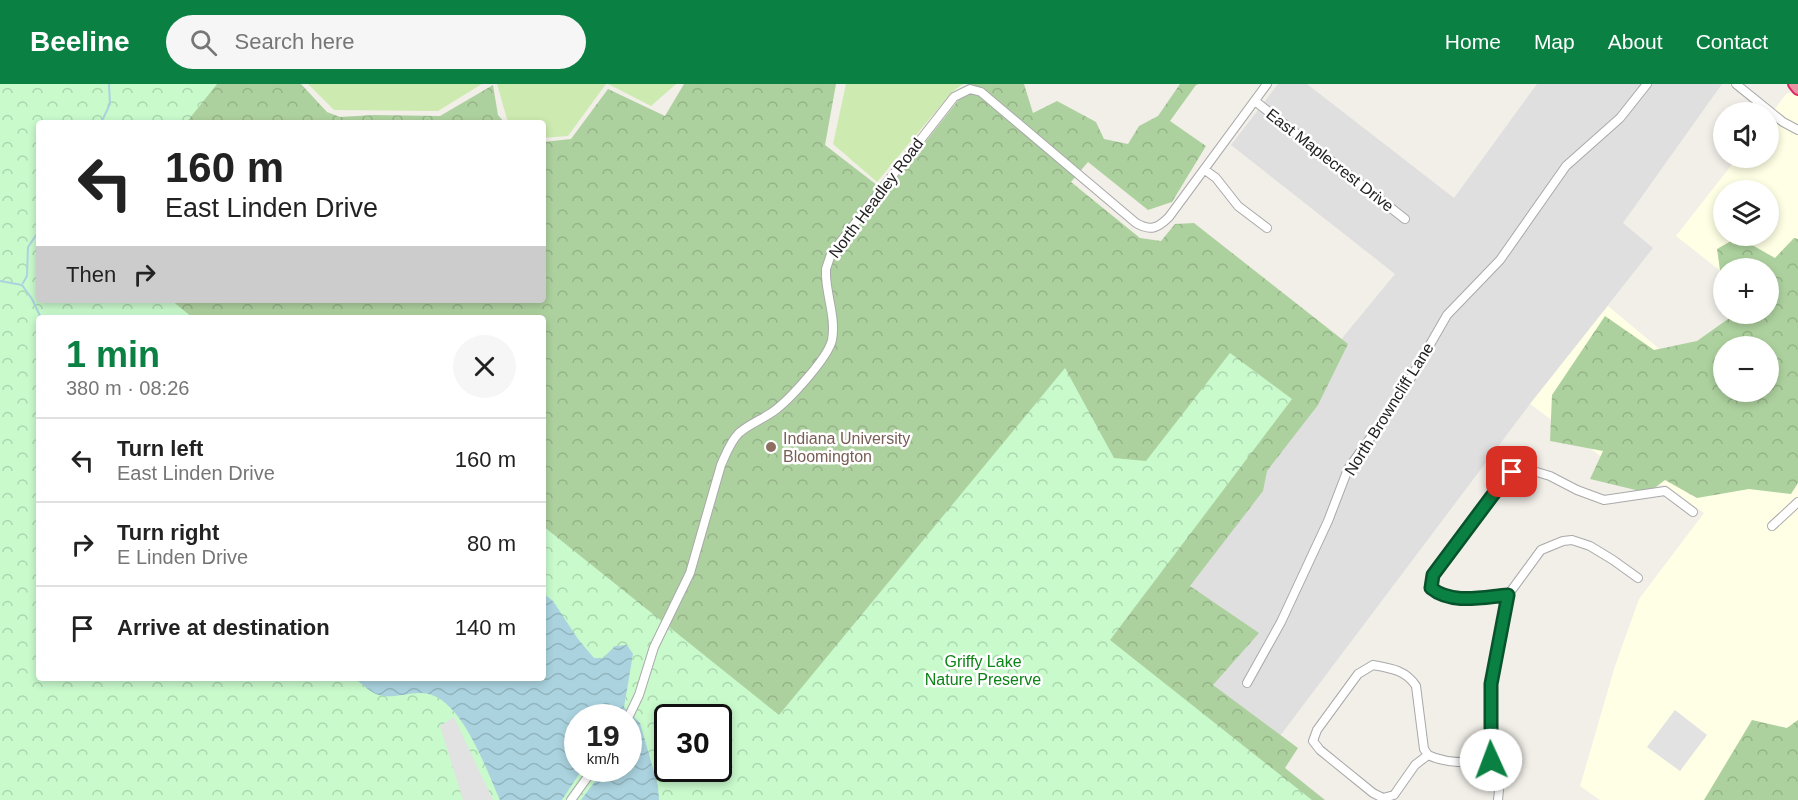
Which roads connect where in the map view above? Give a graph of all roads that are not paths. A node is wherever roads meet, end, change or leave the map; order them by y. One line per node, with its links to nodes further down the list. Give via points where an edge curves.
1 (1267, 84): 6 (street, North Headley Road)
2 (1647, 84): 16 (street, North Browncliff Lane, via 1620,118 1566,166 1500,260 1447,315 1401,395 1348,469 1281,622)
3 (1736, 84): 7 (street)
4 (1794, 84): 5 (highway)
5 (1798, 89)
6 (1255, 102): 8 (street, North Headley Road); 9 (street, East Maplecrest Drive)
7 (1798, 130)
8 (1205, 170): 10 (street, via 1238,206); 17 (street, North Headley Road, via 1163,224 1145,228 981,92 970,89 954,97 831,254 826,276 833,325 825,353 789,398 742,431 729,448 693,564 654,647)
9 (1405, 219)
10 (1266, 228)
11 (1798, 502): 13 (street)
12 (1693, 512): 15 (street, via 1665,492 1604,500 1550,476 1527,469 1512,472 1433,575 1431,588 1457,599)
13 (1772, 526)
14 (1638, 578): 15 (street, via 1590,546 1563,541 1541,550)
15 (1508, 595): 19 (street, via 1491,684)
16 (1247, 683)
17 (636, 704)
18 (1428, 755): 18 (street, via 1416,686 1397,671 1373,665 1358,674 1313,741 1383,798 1394,795 1415,765); 19 (street, via 1465,762)
19 (1491, 760): 22 (street)
20 (584, 782): 21 (street)
21 (570, 800)
22 (1498, 800)

